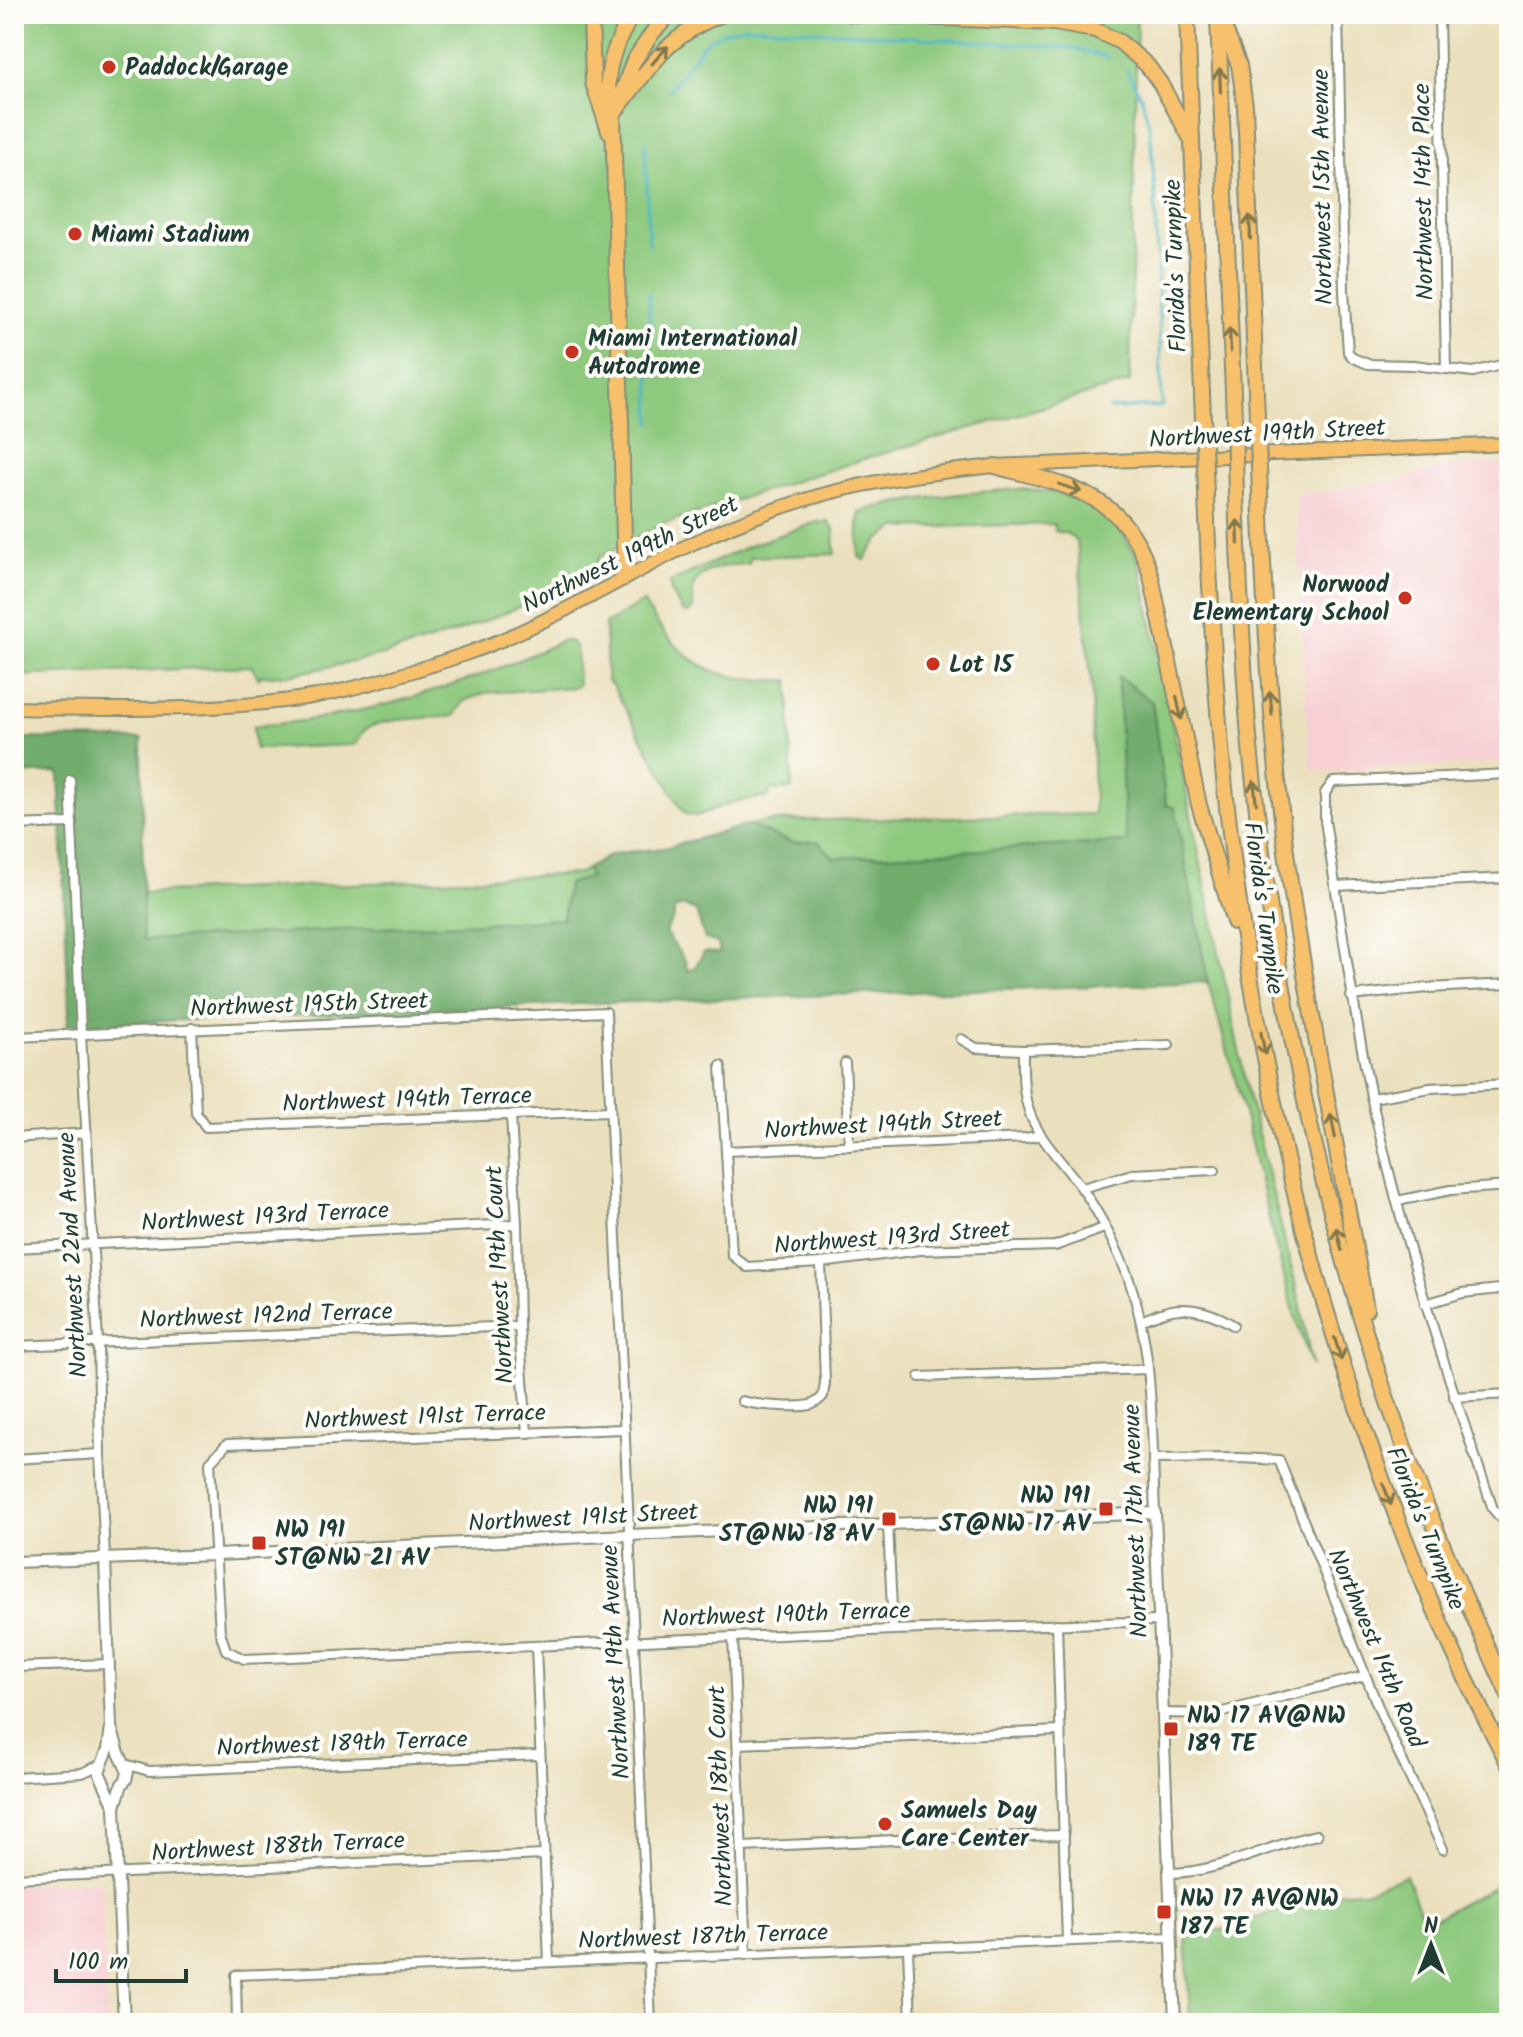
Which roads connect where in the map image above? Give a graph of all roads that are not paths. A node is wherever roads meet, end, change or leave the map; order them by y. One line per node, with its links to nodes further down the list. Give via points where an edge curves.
1 (591, 14): 12 (highway, via 593,83)
2 (633, 14): 10 (highway, via 608,81)
3 (670, 14): 10 (highway, via 633,62)
4 (723, 14): 10 (highway, one-way to 4, via 675,39)
5 (852, 14): 11 (highway, via 1054,23 1095,30 1120,42 1147,65)
6 (1187, 14): 11 (highway, Florida's Turnpike)
7 (1218, 14): 62 (highway, one-way to 7, bridge, via 1289,869 1270,695 1243,83); 62 (highway, Florida's Turnpike, one-way to 7, bridge, via 1312,1134 1260,833 1242,639)
8 (1338, 14): 14 (street, Northwest 15th Avenue, via 1348,352 1368,364)
9 (1439, 14): 14 (street, Northwest 14th Place)
10 (613, 114): 12 (highway)
11 (1193, 141): 25 (highway, Florida's Turnpike, bridge, via 1212,632 1232,850)
12 (613, 144): 17 (highway)
13 (1509, 363): 14 (street, via 1473,372)
14 (1446, 369)
15 (1509, 444): 16 (main road, Northwest 199th Street)
16 (995, 466): 17 (main road, Northwest 199th Street, via 845,489 785,507 691,544); 25 (highway, one-way to 25, via 1083,492 1119,518 1142,550 1199,805)
17 (625, 578): 18 (main road, Northwest 199th Street, via 470,652 317,695 154,709)
18 (14, 708)
19 (1509, 774): 24 (street, via 1333,782 1325,793 1325,821)
20 (70, 780): 21 (street, Northwest 22nd Avenue)
21 (72, 823): 22 (street); 30 (street, Northwest 22nd Avenue)
22 (14, 825)
23 (1509, 878): 24 (street)
24 (1335, 886): 27 (street)
25 (1250, 974): 97 (highway, Florida's Turnpike, one-way to 97, via 1294,1190 1360,1421 1430,1600)
26 (1509, 984): 27 (street)
27 (1351, 996): 38 (street)
28 (606, 1012): 29 (street, Northwest 195th Street); 39 (street, Northwest 19th Avenue)
29 (192, 1028): 30 (street, Northwest 195th Street); 40 (street, Northwest 194th Terrace, via 196,1113 206,1127)
30 (81, 1034): 31 (street, Northwest 195th Street); 41 (street, Northwest 22nd Avenue)
31 (14, 1037)
32 (961, 1039): 34 (street, via 976,1048)
33 (1169, 1045): 34 (street)
34 (1023, 1050): 42 (street, Northwest 17th Avenue, via 1027,1107)
35 (845, 1063): 44 (street)
36 (721, 1066): 45 (street)
37 (1509, 1084): 38 (street, via 1430,1088)
38 (1372, 1098): 49 (street)
39 (610, 1111): 40 (street, Northwest 194th Terrace); 68 (street, Northwest 19th Avenue)
40 (511, 1115): 50 (street, Northwest 19th Court)
41 (86, 1133): 43 (street); 52 (street, Northwest 22nd Avenue)
42 (1041, 1135): 44 (street, Northwest 194th Street); 48 (street, Northwest 17th Avenue)
43 (14, 1138)
44 (849, 1146): 45 (street, Northwest 194th Street)
45 (726, 1151): 54 (street, Northwest 193rd Street, via 732,1255 747,1267)
46 (1215, 1170): 48 (street, via 1132,1174)
47 (1509, 1186): 49 (street)
48 (1082, 1188): 51 (street, Northwest 17th Avenue)
49 (1397, 1201): 56 (street)
50 (517, 1224): 52 (street, Northwest 193rd Terrace); 59 (street, Northwest 19th Court)
51 (1104, 1228): 54 (street, Northwest 193rd Street, via 1055,1246 920,1250); 57 (street, Northwest 17th Avenue)
52 (92, 1244): 53 (street, Northwest 193rd Terrace); 60 (street, Northwest 22nd Avenue)
53 (14, 1248)
54 (821, 1263): 67 (street, via 823,1396 801,1406)
55 (1509, 1288): 56 (street)
56 (1425, 1304): 66 (street)
57 (1141, 1321): 58 (street, via 1173,1310 1213,1315); 63 (street, Northwest 17th Avenue)
58 (1233, 1325)
59 (519, 1326): 60 (street, Northwest 192nd Terrace); 69 (street, Northwest 19th Court)
60 (98, 1342): 61 (street, Northwest 192nd Terrace); 70 (street, Northwest 22nd Avenue)
61 (14, 1346)
62 (1376, 1368): 89 (highway, Florida's Turnpike, via 1429,1513)
63 (1148, 1369): 64 (street); 72 (street, Northwest 17th Avenue)
64 (920, 1377)
65 (1509, 1394): 66 (street)
66 (1454, 1397): 74 (street, via 1493,1509)
67 (742, 1401)
68 (624, 1429): 69 (street, Northwest 191st Terrace); 76 (street, Northwest 19th Avenue)
69 (527, 1433): 77 (street, Northwest 191st Terrace, via 227,1444 210,1462)
70 (100, 1454): 71 (street); 78 (street, Northwest 22nd Avenue)
71 (14, 1459)
72 (1153, 1459): 73 (street, Northwest 17th Avenue); 88 (street, Northwest 14th Road, via 1279,1460)
73 (1155, 1513): 75 (street, Northwest 191st Street); 80 (street, Northwest 17th Avenue)
74 (1504, 1518)
75 (888, 1525): 76 (street, Northwest 191st Street); 82 (street)
76 (629, 1535): 77 (street, Northwest 191st Street); 84 (street, Northwest 19th Avenue)
77 (216, 1555): 78 (street, Northwest 191st Street); 85 (street, Northwest 190th Terrace, via 220,1632 226,1650 244,1659)
78 (105, 1558): 79 (street, Northwest 191st Street); 86 (street, Northwest 22nd Avenue)
79 (14, 1562)
80 (1159, 1621): 81 (street, Northwest 190th Terrace); 90 (street, Northwest 17th Avenue)
81 (1057, 1624): 82 (street, Northwest 190th Terrace); 92 (street)
82 (893, 1630): 83 (street, Northwest 190th Terrace)
83 (733, 1637): 84 (street, Northwest 190th Terrace); 93 (street, Northwest 18th Court)
84 (634, 1641): 85 (street, Northwest 190th Terrace); 116 (street, Northwest 19th Avenue)
85 (536, 1646): 94 (street)
86 (110, 1664): 87 (street); 91 (street, Northwest 22nd Avenue)
87 (14, 1667)
88 (1364, 1676): 90 (street, via 1215,1714); 107 (street, Northwest 14th Road)
89 (1509, 1696)
90 (1163, 1713): 110 (street, Northwest 17th Avenue)
91 (111, 1727): 95 (street, Northwest 22nd Avenue); 96 (street, Northwest 22nd Avenue)
92 (1060, 1731): 93 (street); 104 (street)
93 (738, 1744): 106 (street, Northwest 18th Court)
94 (539, 1755): 98 (street, Northwest 189th Terrace); 108 (street)
95 (103, 1763): 96 (street, via 111,1758); 99 (street); 102 (street, via 99,1772)
96 (124, 1763): 98 (street, Northwest 189th Terrace); 101 (street)
97 (1509, 1765)
98 (147, 1771): 101 (street, Northwest 189th Terrace)
99 (82, 1773): 100 (street); 102 (street)
100 (14, 1777)
101 (124, 1782): 102 (street, via 113,1787); 103 (street)
102 (104, 1783): 103 (street)
103 (115, 1807): 109 (street)
104 (1064, 1835): 106 (street); 113 (street)
105 (1317, 1835): 110 (street, via 1219,1866)
106 (742, 1847): 115 (street, Northwest 18th Court)
107 (1443, 1849)
108 (543, 1855): 109 (street, Northwest 188th Terrace); 117 (street)
109 (118, 1873): 111 (street, Northwest 188th Terrace); 118 (street)
110 (1169, 1873): 112 (street, Northwest 17th Avenue)
111 (14, 1878)
112 (1172, 1937): 113 (street, Northwest 187th Terrace); 122 (street, Northwest 17th Avenue)
113 (1067, 1941): 114 (street, Northwest 187th Terrace)
114 (908, 1948): 115 (street, Northwest 187th Terrace); 121 (street)
115 (746, 1955): 116 (street, Northwest 187th Terrace)
116 (648, 1958): 117 (street, Northwest 187th Terrace); 120 (street, Northwest 19th Avenue)
117 (549, 1962): 119 (street, Northwest 187th Terrace, via 236,1975)
118 (124, 2023)
119 (237, 2023)
120 (651, 2023)
121 (911, 2023)
122 (1175, 2023)

